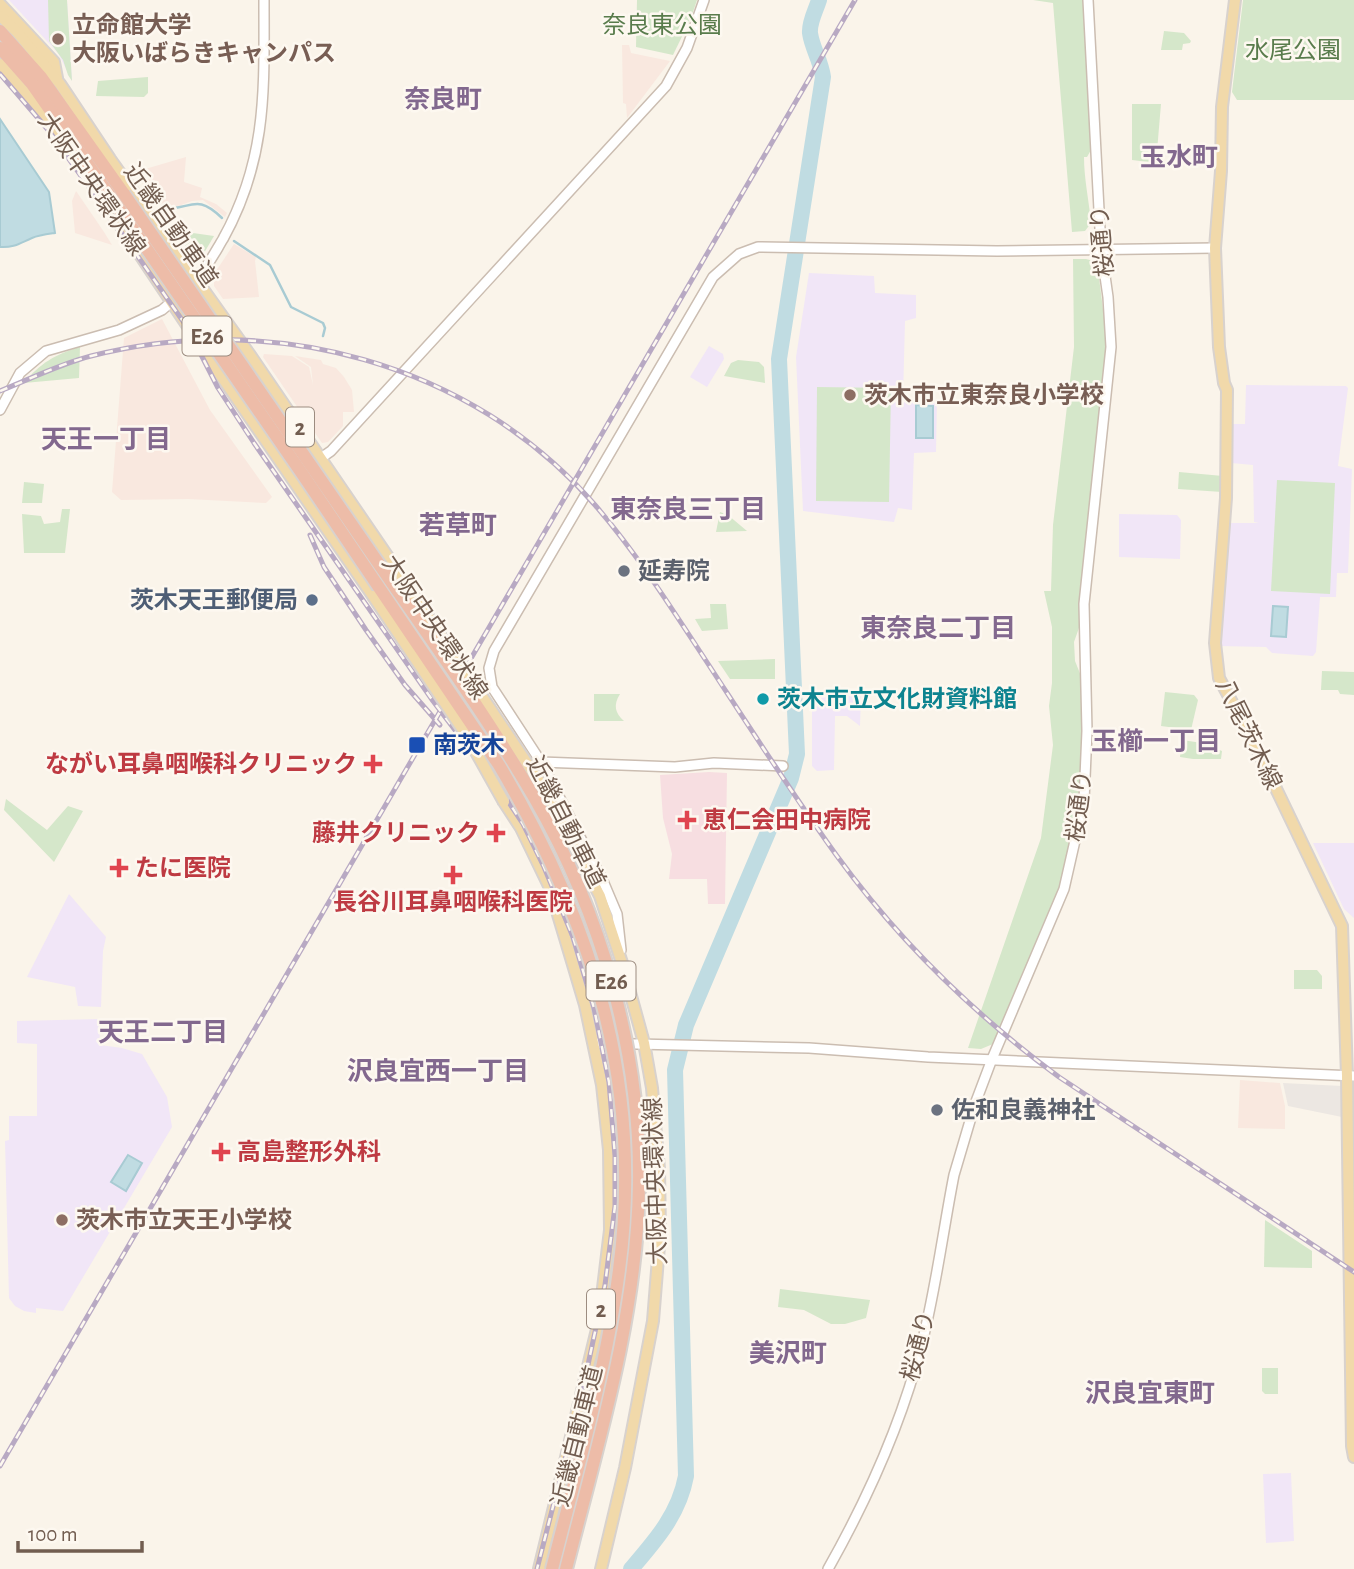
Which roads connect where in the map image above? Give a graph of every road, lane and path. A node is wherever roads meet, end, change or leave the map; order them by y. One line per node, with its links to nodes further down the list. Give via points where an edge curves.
1 (264, 0): 13 (street, via 264,100 256,155 232,223)
2 (704, 0): 16 (street, via 687,48 666,86)
3 (1088, 0): 11 (street, 桜通り)
4 (1236, 0): 12 (main road, 八尾茨木線, via 1222,107)
5 (0, 4): 10 (main road, via 54,62)
6 (0, 16): 10 (main road, 大阪中央環状線 / 2)
7 (0, 31): 27 (highway, 近畿自動車道 / E26, bridge, via 83,135 487,722 551,830 593,923 628,1057 638,1139 638,1204 628,1311)
8 (0, 48): 26 (highway, 近畿自動車道 / E26, bridge, via 71,139 477,729 543,843 579,928 616,1060 625,1141 624,1226 604,1355)
9 (3, 67): 14 (main road, 大阪中央環状線 / 2, via 56,131)
10 (57, 80): 13 (main road, 大阪中央環状線 / 2)
11 (1101, 248): 12 (street); 17 (street, via 758,247 739,254 713,277 494,651 489,668 492,687); 22 (street, 桜通り, via 1111,347 1084,604 1084,801 1064,890)
12 (1215, 248): 23 (main road, 八尾茨木線, via 1219,347 1227,390 1226,498 1215,643 1219,678 1342,926)
13 (196, 281): 14 (street); 16 (main road, 大阪中央環状線 / 2)
14 (173, 301): 15 (street, via 119,330 46,351 20,373); 20 (main road, 大阪中央環状線 / 2, bridge, via 467,736 521,828 550,888)
15 (0, 410)
16 (321, 458): 19 (main road, 大阪中央環状線 / 2, bridge, via 543,787 600,896)
17 (541, 762): 18 (street); 19 (street, via 617,915)
18 (783, 765)
19 (622, 962): 21 (main road, 大阪中央環状線 / 2)
20 (594, 1043): 21 (street); 25 (main road, 大阪中央環状線 / 2, via 609,1150 606,1270 599,1321)
21 (644, 1043): 22 (street); 28 (main road, 大阪中央環状線 / 2, via 659,1169 657,1276 625,1468)
22 (992, 1059): 23 (street); 29 (street, 桜通り, via 954,1175 922,1343 903,1403 883,1461)
23 (1350, 1076): 24 (main road, 八尾茨木線)
24 (1354, 1457)
25 (539, 1569)
26 (552, 1569)
27 (566, 1569)
28 (601, 1569)
29 (828, 1569)

